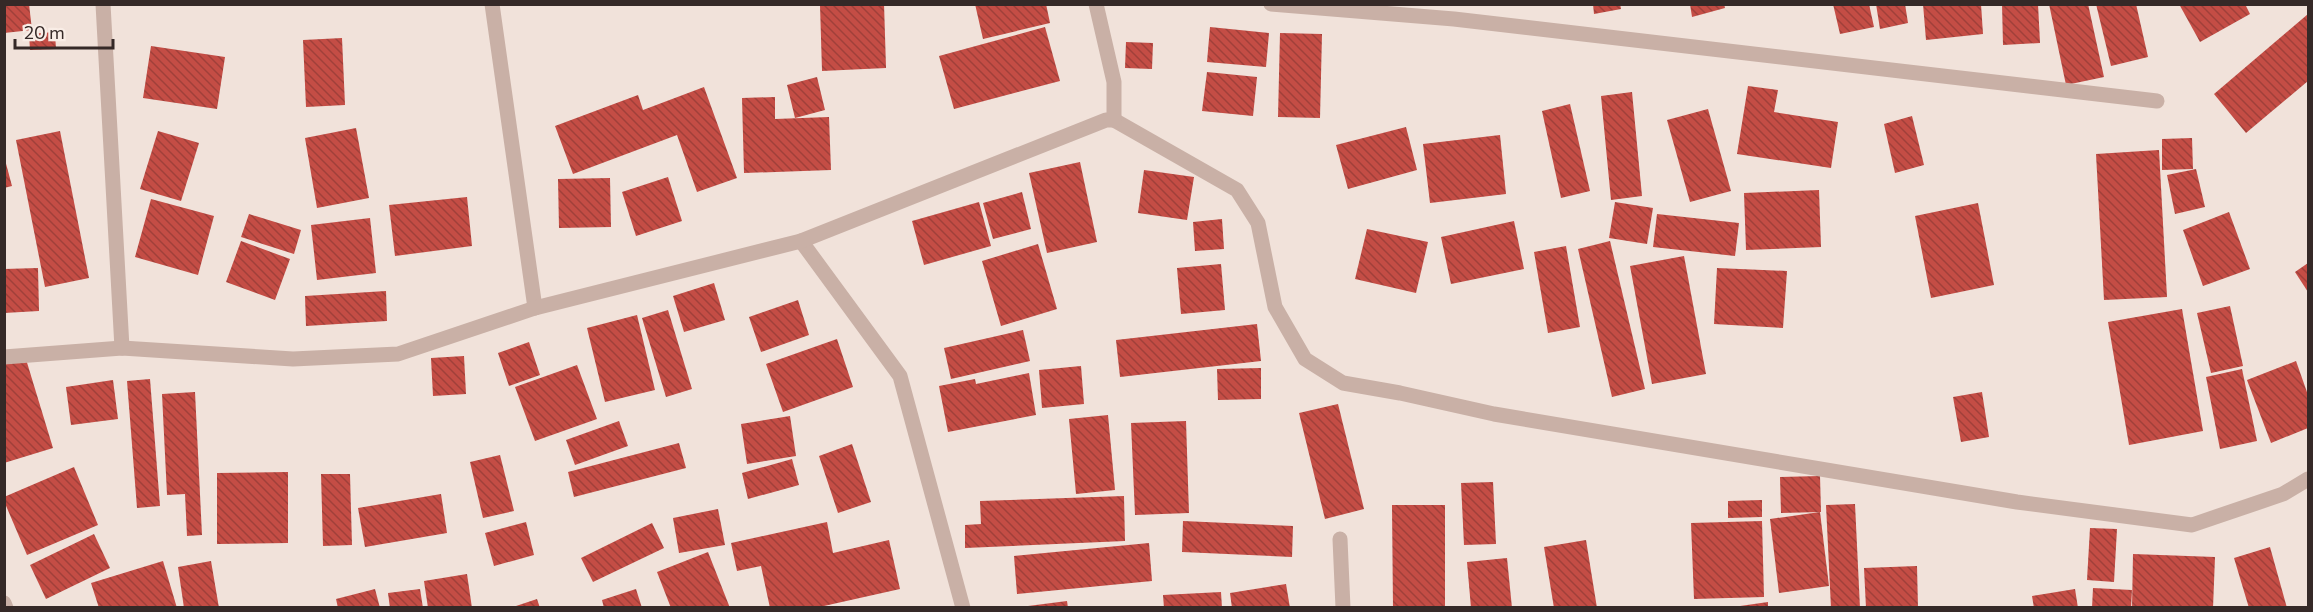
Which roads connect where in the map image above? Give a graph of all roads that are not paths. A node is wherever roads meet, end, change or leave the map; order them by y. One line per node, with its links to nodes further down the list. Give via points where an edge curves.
1 (103, 4): 9 (street)
2 (492, 4): 8 (street)
3 (1096, 4): 6 (street, via 1114,82)
4 (1271, 4): 5 (street, via 1454,19)
5 (2157, 101)
6 (1114, 120): 7 (street); 11 (street, via 1238,190 1258,223 1275,307 1305,359 1343,383 1494,414 2006,500 2192,525 2283,494)
7 (801, 241): 8 (street); 15 (street, via 900,376)
8 (536, 308): 9 (street, via 398,354 293,359)
9 (122, 348): 10 (street)
10 (4, 357)
11 (2308, 479)
12 (1340, 539): 16 (street)
13 (4, 603): 14 (street)
14 (6, 608)
15 (963, 608)
16 (1343, 608)

